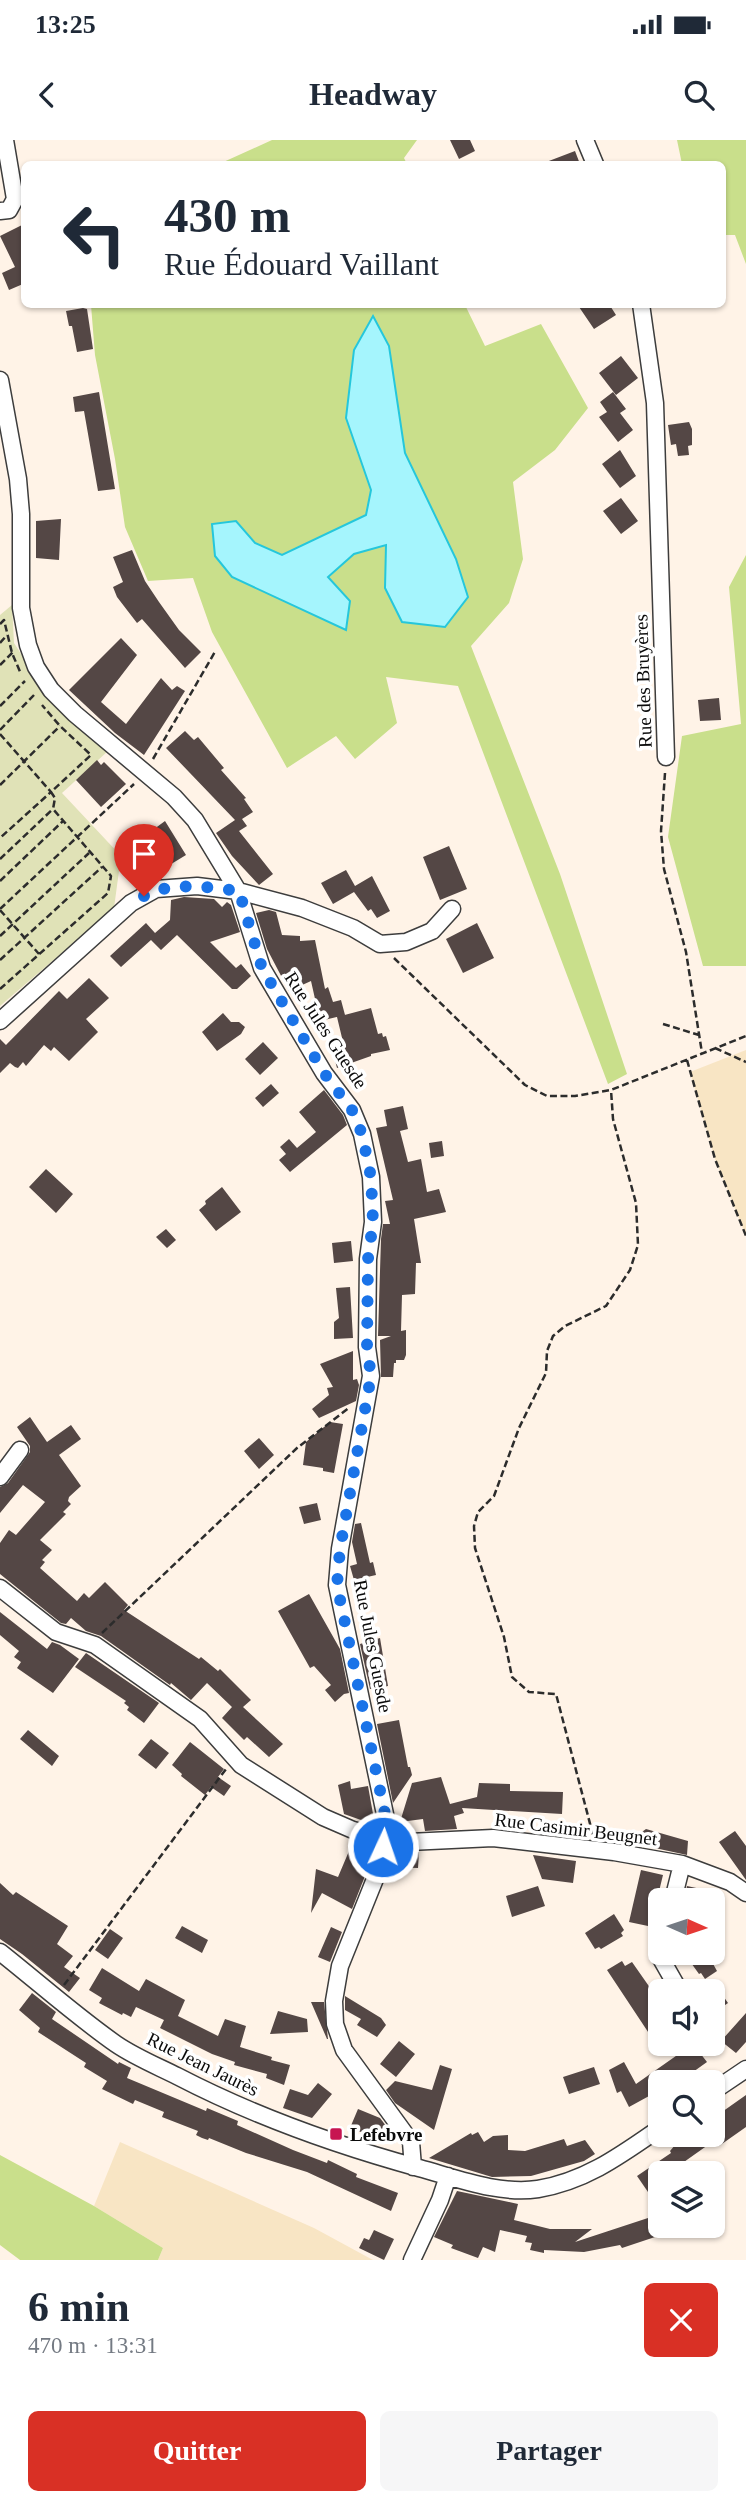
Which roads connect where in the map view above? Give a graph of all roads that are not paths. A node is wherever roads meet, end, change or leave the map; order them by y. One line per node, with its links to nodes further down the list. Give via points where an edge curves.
1 (5, 140): 4 (street, via 15,199 9,210)
2 (585, 140): 3 (street)
3 (593, 161)
4 (0, 211)
5 (642, 308): 7 (street, Rue des Bruyères, via 655,404)
6 (0, 380): 8 (street, Rue Jules Guesde, via 18,479 21,608 36,667 75,714 195,820)
7 (666, 757)
8 (239, 891): 9 (street, via 302,908 380,944 406,942 432,931); 10 (street, via 197,886 156,890 131,903); 14 (street, Rue Jules Guesde, via 262,968 324,1073 352,1110 371,1177 367,1347 371,1376 337,1585 376,1766)
9 (452, 909)
10 (0, 1021)
11 (20, 1450): 12 (street)
12 (0, 1477)
13 (0, 1588): 14 (street, Rue Casimir Beugnet, via 56,1632 95,1645 200,1719 241,1765 323,1817)
14 (385, 1839): 15 (street, Rue Casimir Beugnet, via 493,1838); 22 (street, Rue Jules Guesde, via 375,1880 340,1966 335,2024 344,2050 411,2142)
15 (682, 1864): 16 (street); 17 (street, Rue Casimir Beugnet)
16 (676, 1888)
17 (746, 1893)
18 (0, 1952): 22 (street, Rue Jean Jaurès, via 117,2045 209,2093 292,2128)
19 (746, 2069): 20 (street)
20 (725, 2083)
21 (648, 2136): 23 (street, Rue Jean Jaurès, via 582,2178 536,2189 492,2187)
22 (413, 2167): 23 (street, Rue Jean Jaurès)
23 (448, 2176): 24 (street)
24 (412, 2260)

